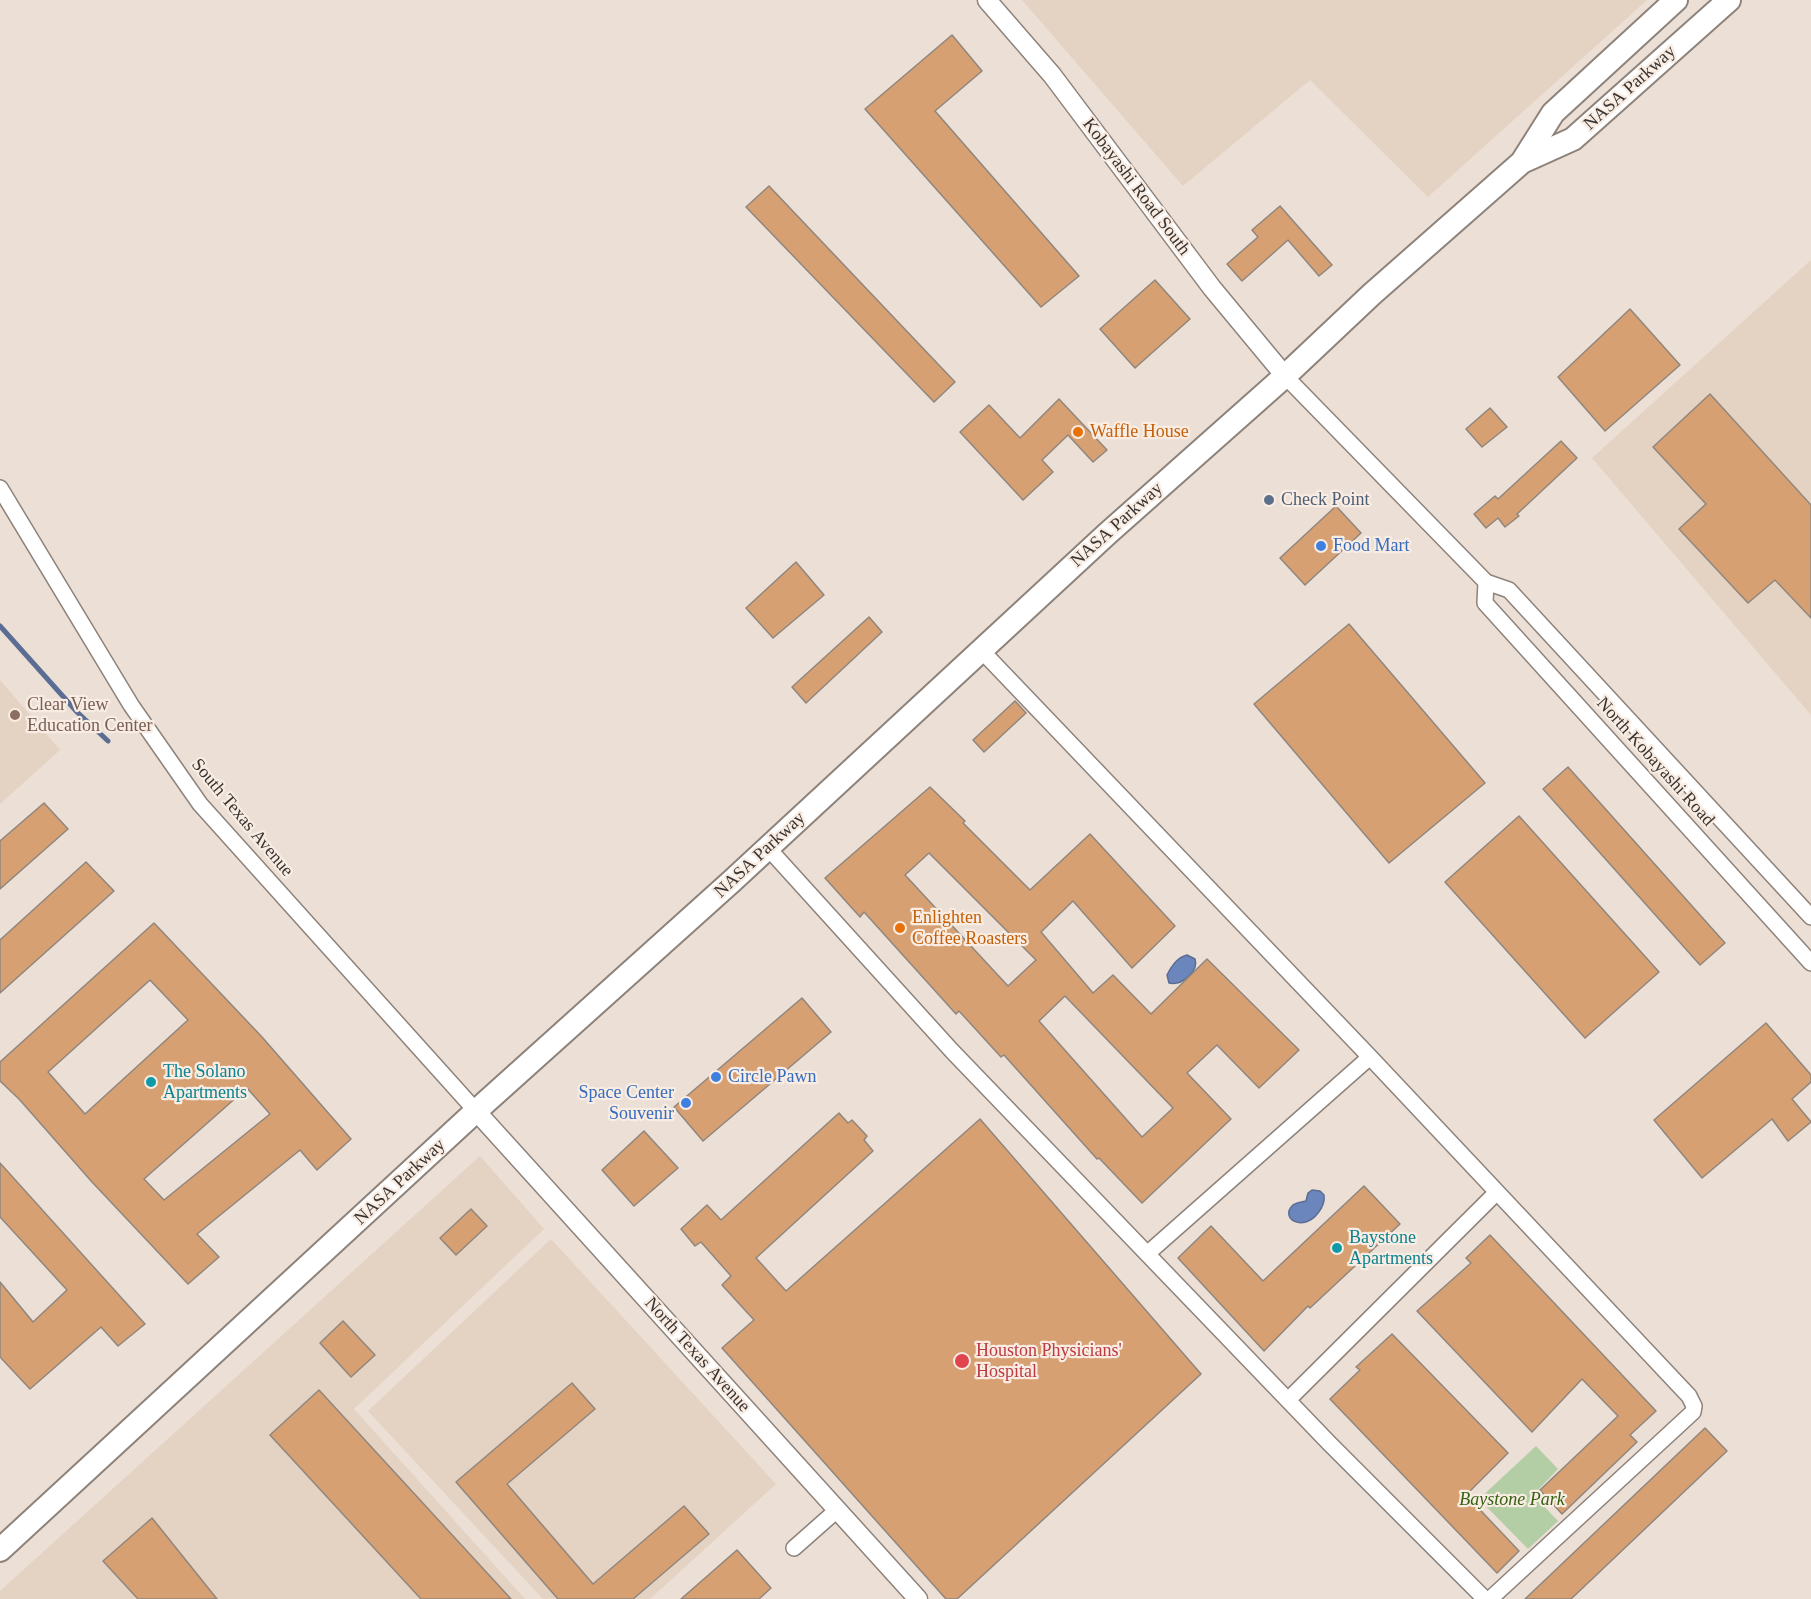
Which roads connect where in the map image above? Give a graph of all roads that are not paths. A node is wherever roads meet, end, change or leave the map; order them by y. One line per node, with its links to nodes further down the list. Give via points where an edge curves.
1 (987, 0): 5 (street, Kobayashi Road South, via 1052,75 1212,288)
2 (1676, 0): 4 (main road, NASA Parkway, via 1553,113)
3 (1729, 0): 4 (main road, NASA Parkway, via 1573,139)
4 (1522, 162): 5 (main road, NASA Parkway)
5 (1285, 376): 7 (street, North Kobayashi Road); 8 (main road, NASA Parkway)
6 (0, 488): 13 (street, South Texas Avenue, via 131,705 200,804)
7 (1486, 582): 10 (street, North Kobayashi Road, via 1509,590); 11 (street, North Kobayashi Road, via 1485,603)
8 (981, 650): 9 (main road, NASA Parkway); 12 (street)
9 (768, 848): 13 (main road, NASA Parkway); 15 (street, via 952,1051)
10 (1811, 917)
11 (1811, 963)
12 (1370, 1057): 14 (street); 15 (street)
13 (476, 1111): 17 (street, North Texas Avenue); 19 (main road, NASA Parkway)
14 (1497, 1192): 16 (street); 21 (street, via 1689,1396 1694,1406 1693,1412)
15 (1147, 1254): 16 (street)
16 (1288, 1400): 21 (street)
17 (837, 1510): 18 (street); 20 (street, North Texas Avenue)
18 (794, 1548)
19 (0, 1550)
20 (918, 1599)
21 (1488, 1599)

